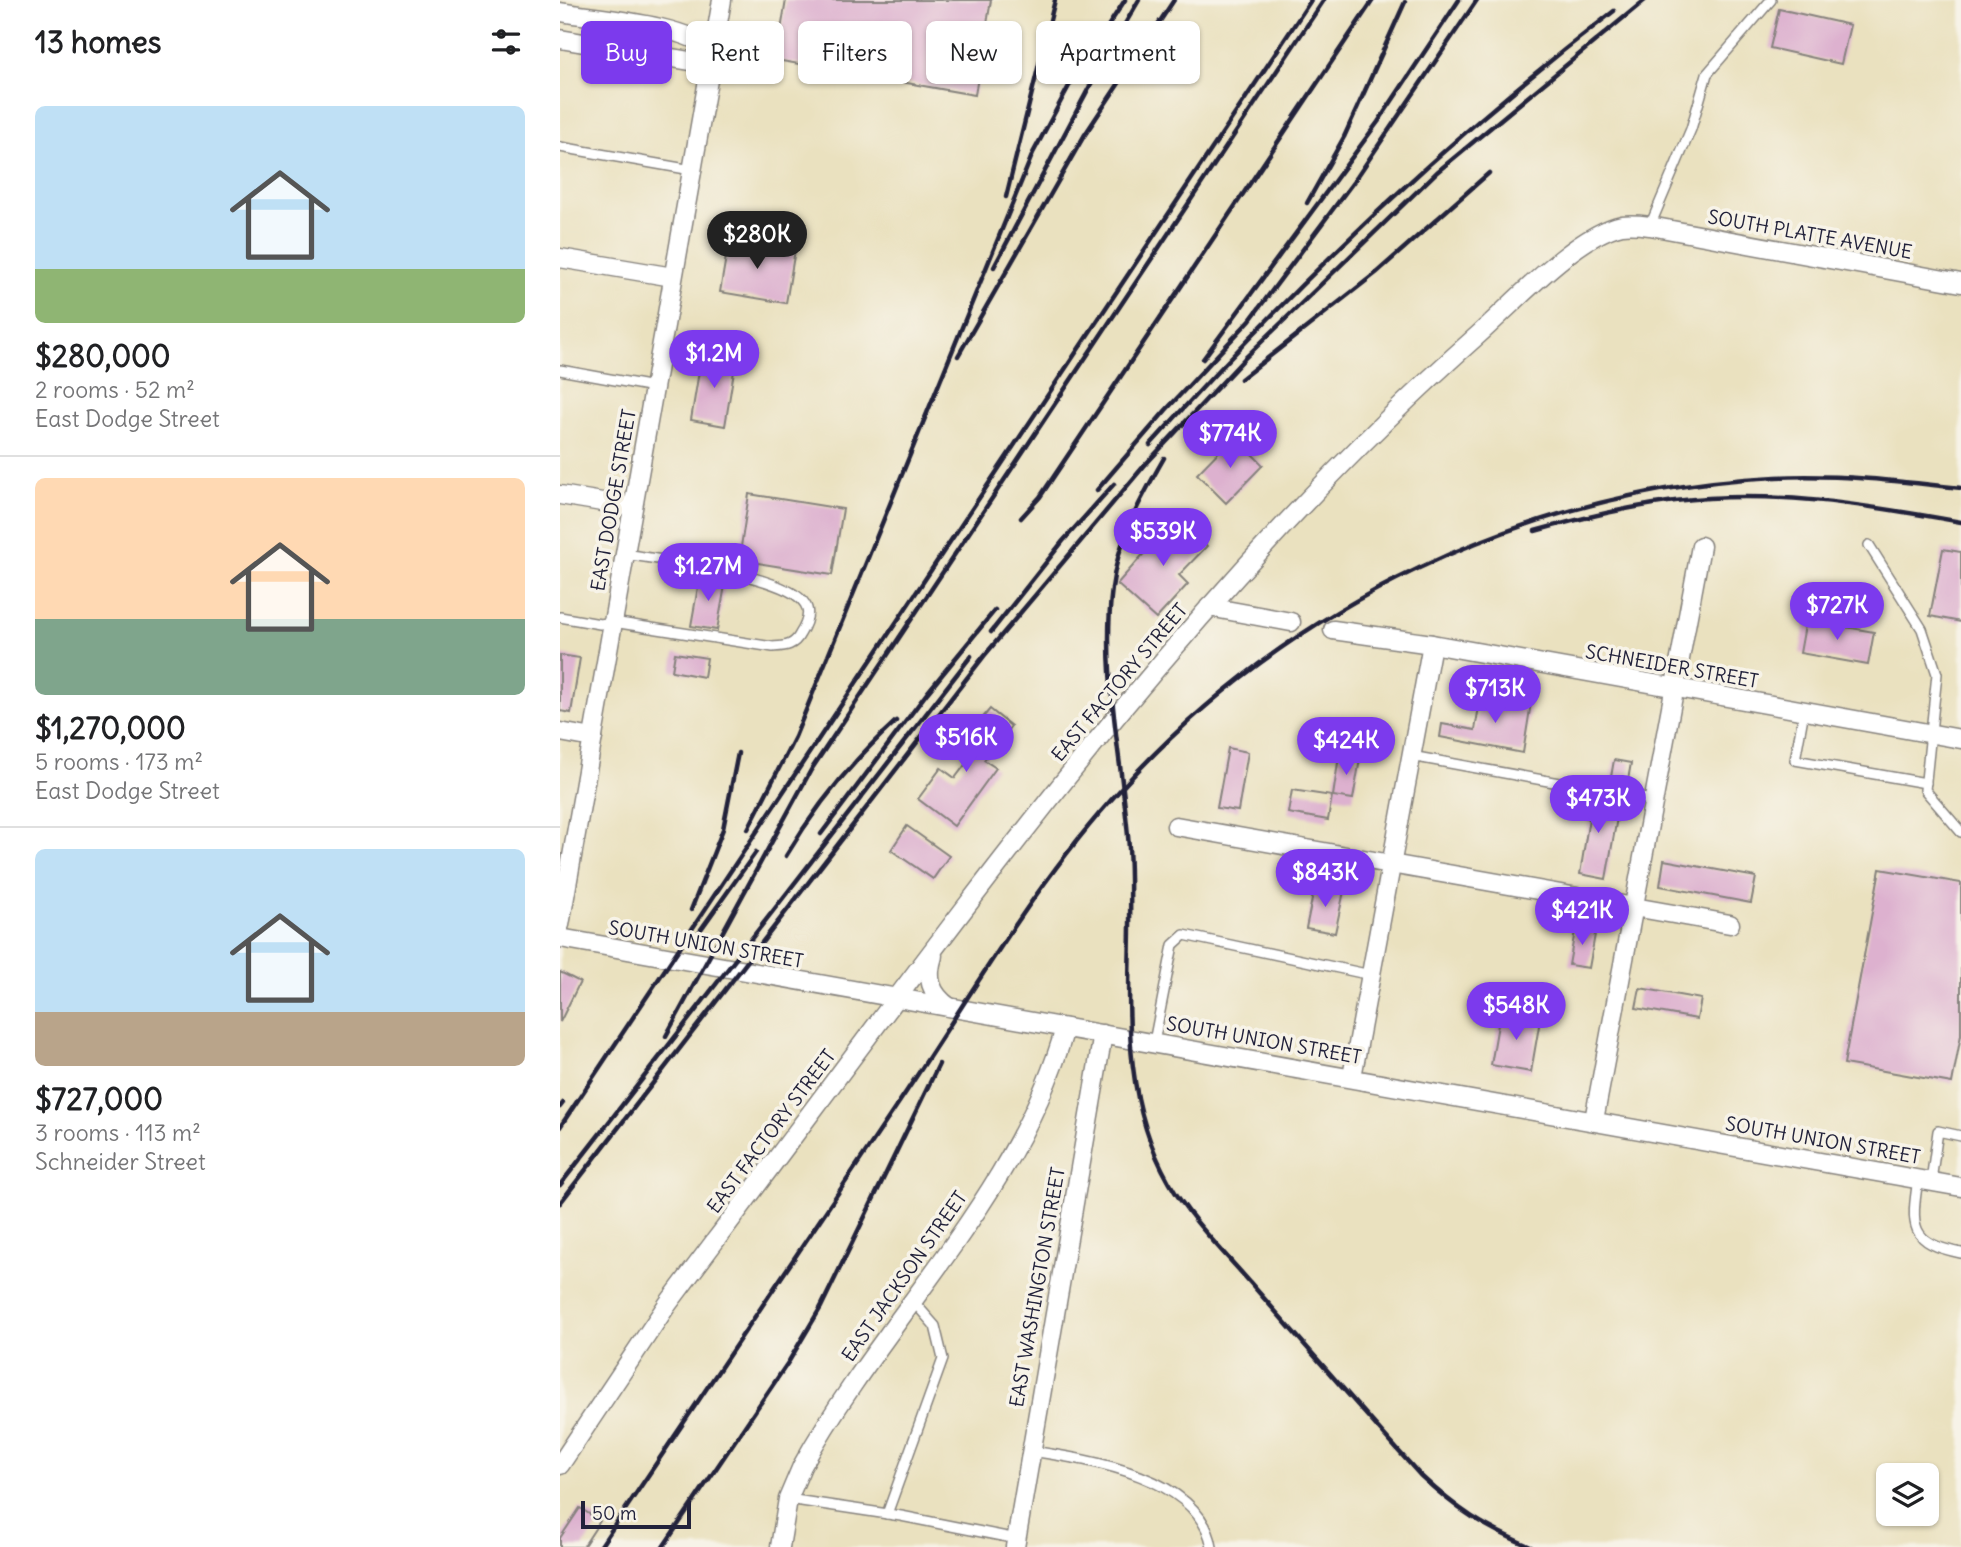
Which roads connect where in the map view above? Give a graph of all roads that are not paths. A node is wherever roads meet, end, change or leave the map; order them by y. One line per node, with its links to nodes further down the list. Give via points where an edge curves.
1 (722, 0): 4 (street, EAST DODGE STREET)
2 (1771, 0): 11 (lane, via 1707,74 1691,129)
3 (560, 12): 5 (street)
4 (718, 21)
5 (686, 34)
6 (560, 39): 7 (street)
7 (686, 60)
8 (707, 84): 10 (street, EAST DODGE STREET)
9 (560, 147): 10 (lane)
10 (692, 170): 13 (street, EAST DODGE STREET)
11 (1650, 226): 14 (street, SOUTH PLATTE AVENUE); 22 (street, EAST FACTORY STREET, via 1623,225 1586,240 1344,461)
12 (560, 258): 13 (street)
13 (673, 277): 16 (street, EAST DODGE STREET)
14 (1961, 283)
15 (560, 370): 16 (lane)
16 (654, 387): 18 (street, EAST DODGE STREET)
17 (560, 495): 18 (street)
18 (632, 507): 21 (street, EAST DODGE STREET)
19 (1702, 545): 28 (street)
20 (1869, 545): 31 (lane, via 1922,629 1937,674)
21 (625, 554): 24 (street, EAST DODGE STREET); 24 (lane, via 767,581 793,591 806,605 808,616 799,637 789,646 773,648)
22 (1209, 607): 25 (street); 44 (street, EAST FACTORY STREET, via 1115,715)
23 (560, 617): 24 (lane)
24 (613, 622): 32 (street, EAST DODGE STREET)
25 (1291, 622)
26 (1333, 630): 27 (street, SCHNEIDER STREET)
27 (1432, 644): 28 (street, SCHNEIDER STREET); 34 (street)
28 (1673, 687): 29 (street, SCHNEIDER STREET); 36 (street)
29 (1804, 711): 31 (street, SCHNEIDER STREET); 35 (lane, via 1795,761)
30 (560, 732): 32 (street)
31 (1930, 734): 33 (street, SCHNEIDER STREET); 35 (lane)
32 (593, 738): 42 (street, EAST DODGE STREET)
33 (1961, 739)
34 (1411, 756): 36 (lane); 39 (street)
35 (1926, 783): 38 (lane, via 1925,790)
36 (1652, 800): 40 (street)
37 (1175, 826): 39 (street)
38 (1961, 832)
39 (1392, 863): 40 (street); 45 (street)
40 (1633, 906): 41 (street); 52 (street)
41 (1730, 923)
42 (560, 925)
43 (560, 939): 46 (street, SOUTH UNION STREET)
44 (934, 951): 46 (street, EAST FACTORY STREET); 47 (street, via 930,985)
45 (1371, 975): 50 (lane, via 1184,935 1173,944); 51 (street)
46 (898, 999): 47 (street, SOUTH UNION STREET); 59 (street, EAST FACTORY STREET, via 667,1305)
47 (949, 1007): 48 (street, SOUTH UNION STREET)
48 (1065, 1028): 49 (street, SOUTH UNION STREET); 57 (street, EAST JACKSON STREET, via 1038,1105 982,1201)
49 (1103, 1034): 50 (street, SOUTH UNION STREET); 58 (street, EAST WASHINGTON STREET)
50 (1154, 1042): 51 (street, SOUTH UNION STREET)
51 (1352, 1077): 52 (street, SOUTH UNION STREET)
52 (1594, 1120): 54 (street, SOUTH UNION STREET)
53 (1961, 1136): 54 (lane, via 1938,1131)
54 (1924, 1180): 55 (street, SOUTH UNION STREET); 56 (lane, via 1912,1217 1919,1233 1928,1244)
55 (1961, 1187)
56 (1961, 1253)
57 (913, 1301): 60 (street, EAST JACKSON STREET, via 819,1437); 61 (lane, via 935,1326 943,1359)
58 (1031, 1451): 62 (street, EAST WASHINGTON STREET); 64 (lane, via 1093,1461 1147,1479 1187,1503 1209,1529)
59 (560, 1465)
60 (789, 1499): 61 (lane); 63 (street, EAST JACKSON STREET)
61 (887, 1514): 62 (lane)
62 (1016, 1543)
63 (780, 1547)
64 (1212, 1547)

